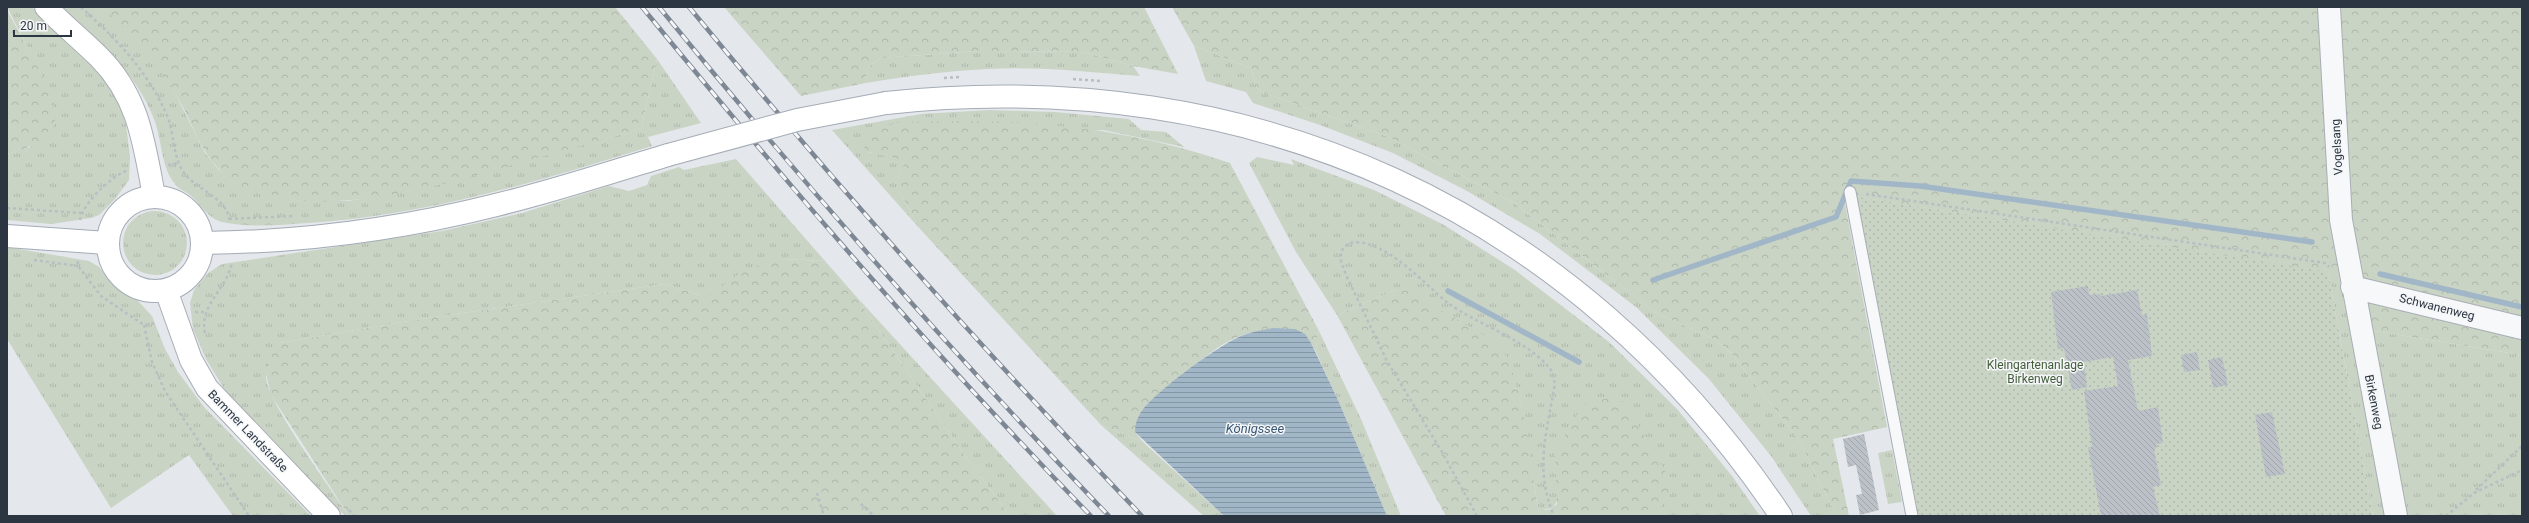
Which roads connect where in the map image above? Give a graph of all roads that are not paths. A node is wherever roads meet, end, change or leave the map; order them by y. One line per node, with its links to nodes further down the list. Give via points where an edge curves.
1 (46, 7): 4 (main road, via 99,57 130,98 140,123)
2 (2329, 7): 8 (street, Vogelsang, via 2340,220)
3 (1850, 192): 13 (lane)
4 (154, 196): 6 (main road, via 142,198 121,210 111,225); 7 (main road, via 178,202 188,209 196,219)
5 (7, 236): 6 (main road)
6 (107, 243): 9 (main road, via 110,260 119,275 132,286 149,291)
7 (203, 243): 9 (main road, via 201,259 193,273 181,284); 12 (main road, bridge, via 337,234 449,216 497,205 797,120 886,104 951,97 1037,96 1091,99 1162,108 1275,134 1370,169 1435,200 1507,242 1568,285 1627,334 1685,392 1742,460)
8 (2352, 287): 10 (street, Schwanenweg); 14 (street, Birkenweg)
9 (166, 290): 11 (main road, Bammer Landstraße, via 191,360 207,388)
10 (2522, 328)
11 (329, 516)
12 (1781, 516)
13 (1912, 516)
14 (2396, 516)

